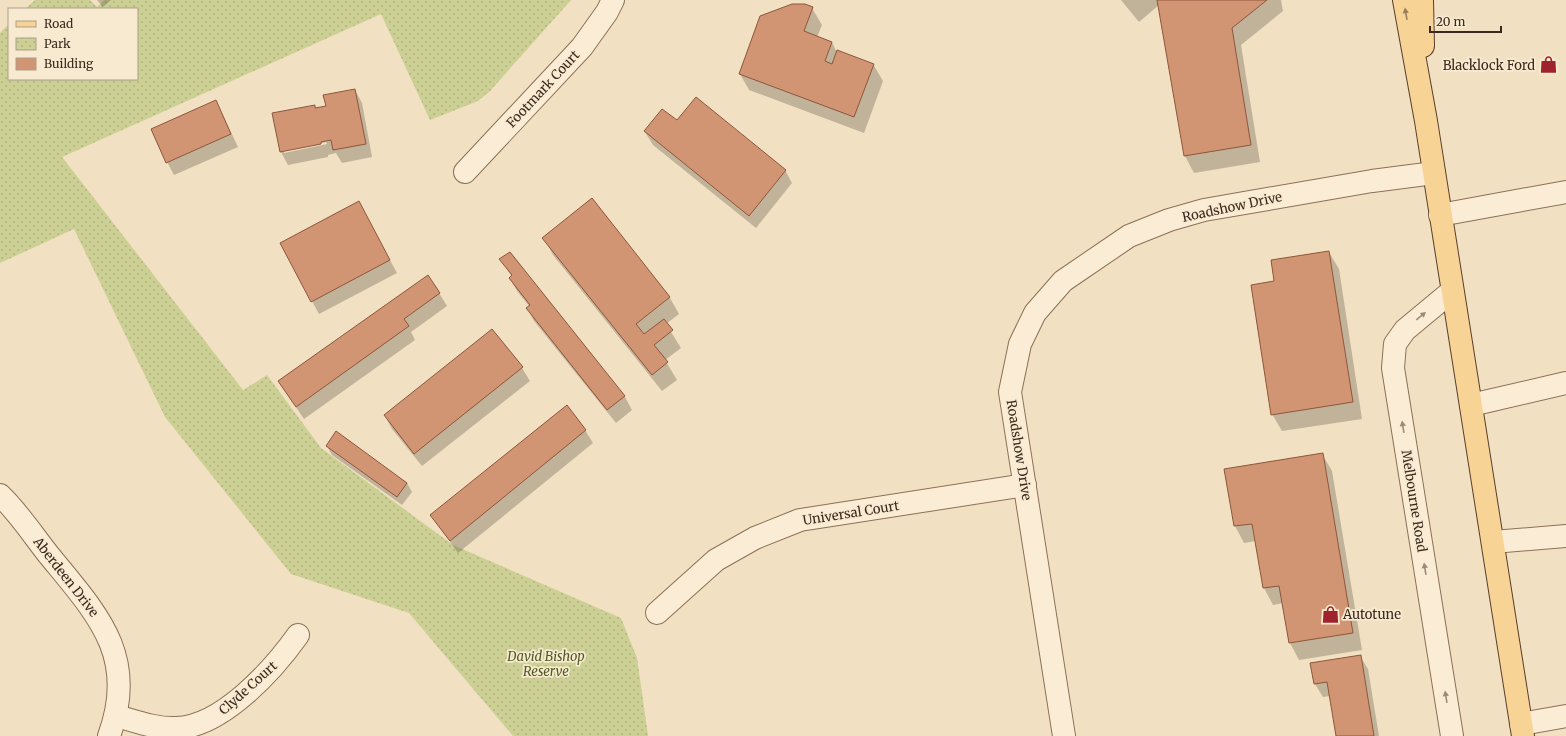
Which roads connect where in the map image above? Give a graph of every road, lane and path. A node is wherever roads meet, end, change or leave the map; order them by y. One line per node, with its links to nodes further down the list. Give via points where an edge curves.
1 (613, 0): 5 (street, Footmark Court, via 582,47)
2 (1404, 0): 4 (main road, one-way to 2)
3 (1422, 0): 4 (main road)
4 (1426, 121): 6 (main road)
5 (465, 172)
6 (1434, 173): 8 (main road); 12 (street, Roadshow Drive, via 1204,210 1169,220 1129,236 1063,281 1035,313 1020,344 1010,392)
7 (1566, 192): 8 (street)
8 (1440, 215): 9 (main road)
9 (1452, 291): 11 (main road); 23 (street, Melbourne Road, one-way to 9, via 1393,368 1395,344 1405,330)
10 (1566, 383): 11 (street)
11 (1472, 405): 15 (main road)
12 (1025, 485): 16 (street, Universal Court, via 800,520 755,538 716,560); 22 (street, Roadshow Drive)
13 (0, 495): 18 (street, Aberdeen Drive, via 97,615 115,650 120,679)
14 (1566, 536): 15 (street)
15 (1493, 542): 20 (main road)
16 (657, 612)
17 (298, 635): 18 (street, Clyde Court, via 267,674 218,715 197,726 176,728)
18 (117, 716): 21 (street, Aberdeen Drive)
19 (1566, 716): 20 (street)
20 (1522, 730)
21 (109, 736)
22 (1064, 736)
23 (1452, 736)

